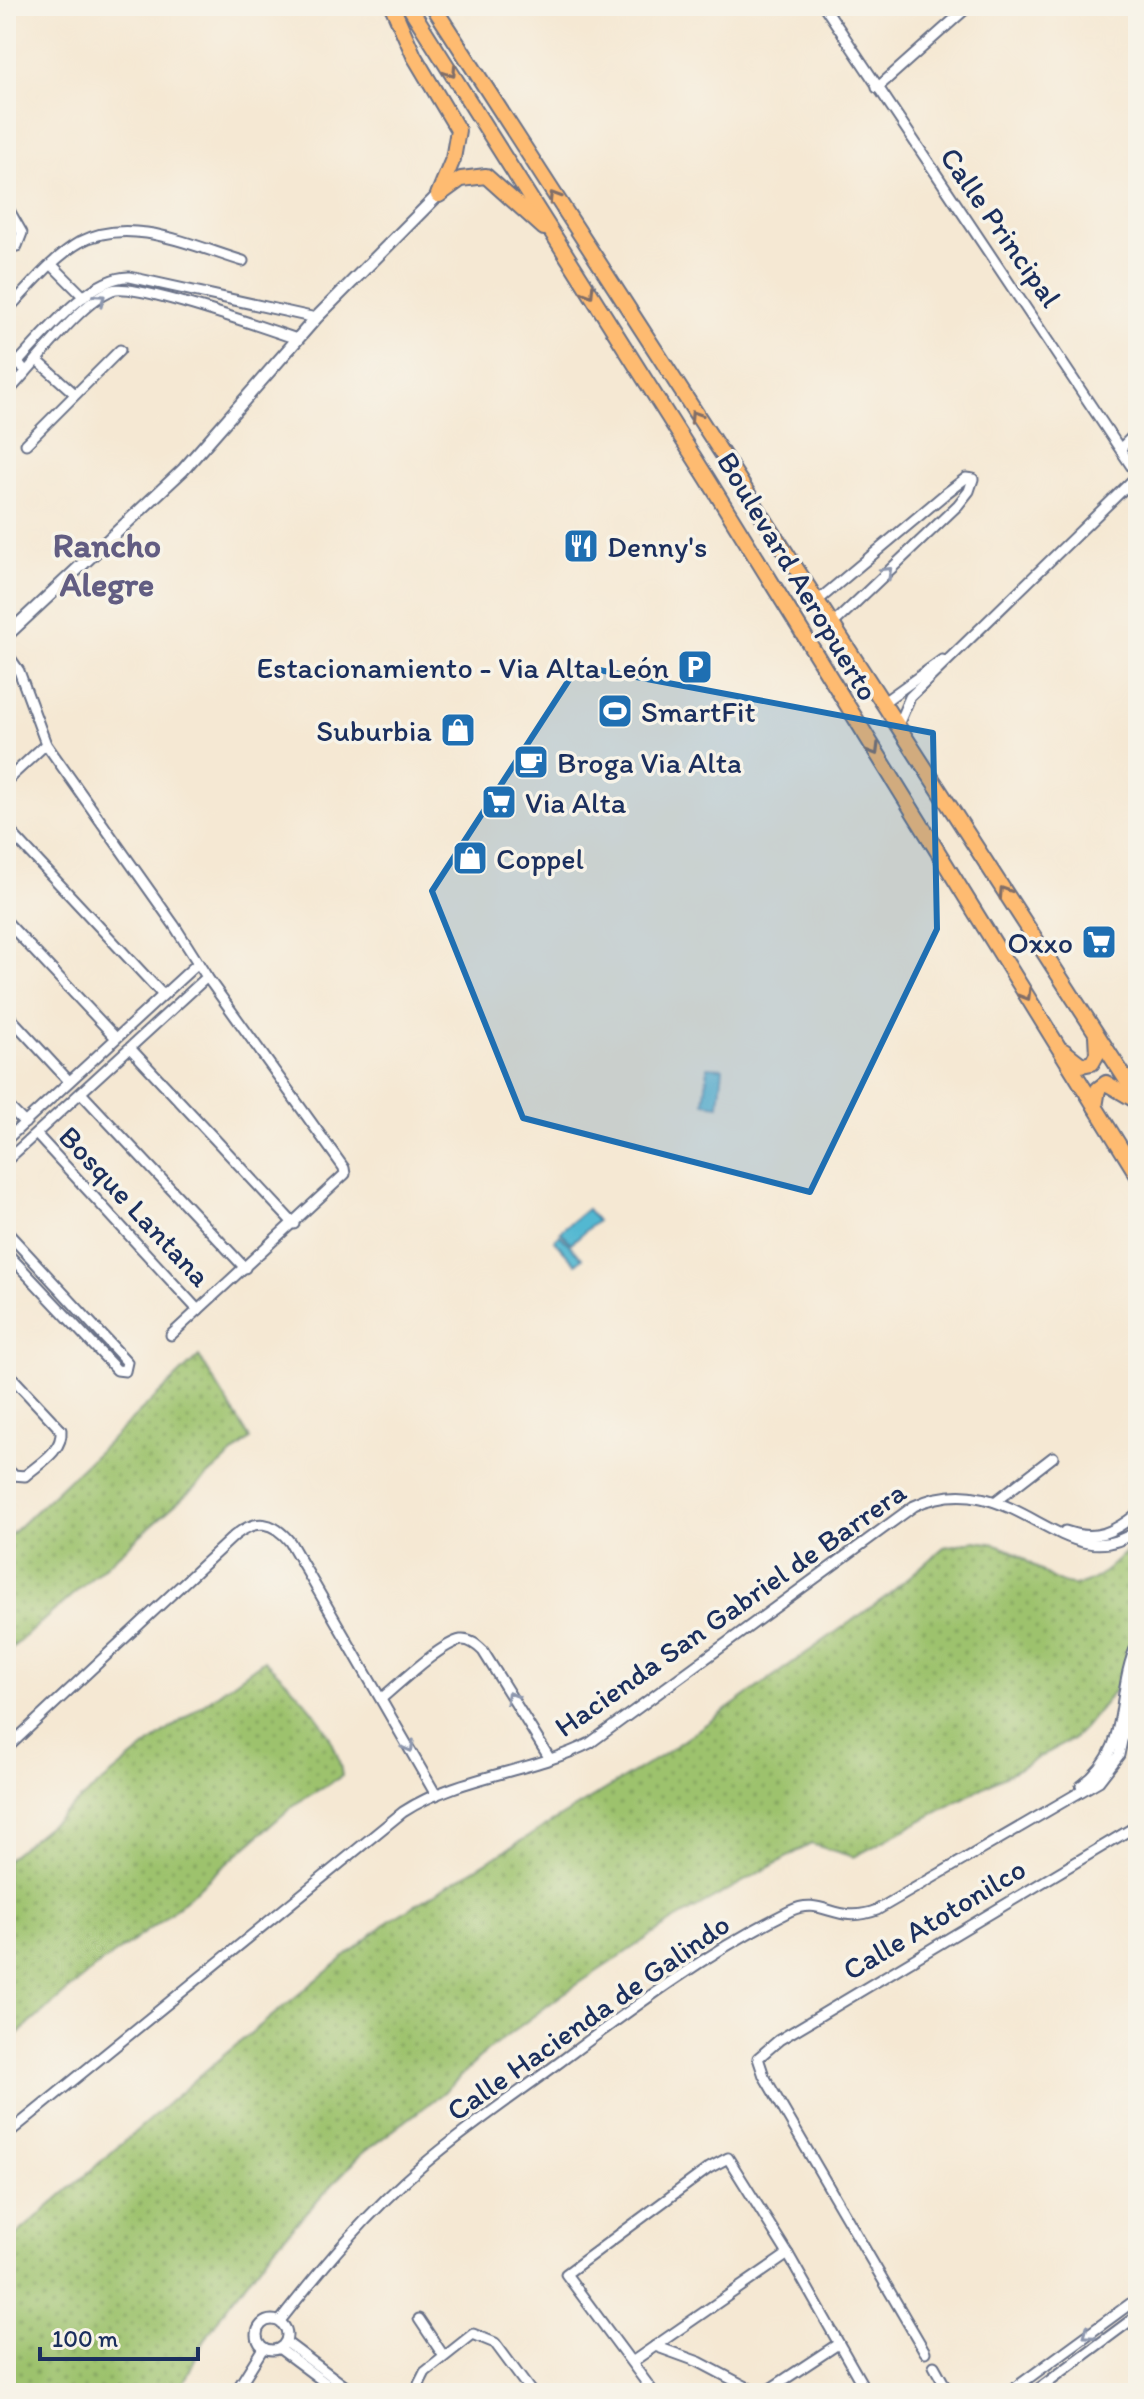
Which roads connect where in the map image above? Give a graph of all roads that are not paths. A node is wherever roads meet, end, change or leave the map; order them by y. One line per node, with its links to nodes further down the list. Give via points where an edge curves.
1 (392, 6): 7 (highway, via 414,56 458,130)
2 (409, 6): 9 (highway, Boulevard Aeropuerto, one-way to 9)
3 (433, 6): 33 (highway, Boulevard Aeropuerto, one-way to 3)
4 (824, 6): 6 (street, Calle Principal)
5 (969, 6): 6 (street)
6 (877, 88): 31 (street, Calle Principal)
7 (438, 195): 9 (highway, via 461,179 486,176); 18 (street)
8 (6, 205): 10 (street, via 22,233 17,246)
9 (553, 234): 49 (highway, Boulevard Aeropuerto, one-way to 49)
10 (6, 247)
11 (243, 261): 12 (street, via 142,232 117,230 81,242)
12 (52, 265): 14 (street); 17 (street)
13 (200, 294): 14 (street, via 119,277 100,283); 15 (street); 16 (street)
14 (84, 297): 24 (street)
15 (267, 308): 18 (street); 19 (street)
16 (196, 309): 19 (street); 23 (street, one-way to 16, via 89,307 113,290 143,291)
17 (7, 310)
18 (316, 318): 20 (street)
19 (261, 327): 20 (street)
20 (297, 339): 35 (street, via 183,470)
21 (120, 350): 28 (street)
22 (6, 351): 24 (street)
23 (38, 361): 25 (street); 28 (street)
24 (18, 363): 25 (street); 26 (street)
25 (28, 372): 27 (street)
26 (6, 375)
27 (6, 394)
28 (75, 394): 30 (street)
29 (1138, 431): 31 (street)
30 (26, 444)
31 (1121, 448): 32 (street, Calle Principal)
32 (1138, 475): 36 (street)
33 (815, 603): 34 (highway, Boulevard Aeropuerto); 34 (street, one-way to 33, via 958,505 973,479 966,478 945,494)
34 (831, 626): 38 (highway, Boulevard Aeropuerto)
35 (6, 636)
36 (958, 649): 38 (street); 39 (street, via 905,703)
37 (6, 652): 40 (street, via 19,671)
38 (881, 704): 39 (highway, Boulevard Aeropuerto)
39 (897, 728): 48 (highway, Boulevard Aeropuerto, one-way to 39)
40 (46, 744): 41 (street); 44 (street)
41 (6, 781)
42 (6, 827): 46 (street)
43 (6, 921): 50 (street)
44 (198, 963): 45 (street); 46 (street)
45 (207, 977): 51 (street); 62 (street, via 344,1168 343,1180)
46 (163, 995): 50 (street)
47 (6, 1013): 52 (street)
48 (1093, 1026): 49 (highway, via 1097,1054 1087,1065); 54 (highway, Boulevard Aeropuerto)
49 (1050, 1036): 56 (highway, Boulevard Aeropuerto)
50 (116, 1038): 52 (street)
51 (130, 1048): 53 (street); 62 (street)
52 (69, 1081): 57 (street)
53 (81, 1093): 58 (street); 65 (street)
54 (1138, 1100): 56 (highway, via 1106,1083 1097,1093)
55 (6, 1104): 57 (street, Bosque Lantana)
56 (1095, 1107): 61 (highway, Boulevard Aeropuerto)
57 (25, 1123): 59 (street)
58 (36, 1134): 60 (street); 66 (street, Bosque Lantana)
59 (6, 1140)
60 (6, 1161)
61 (1138, 1176)
62 (294, 1224): 65 (street)
63 (6, 1231): 64 (street, via 127,1362 125,1371 117,1370)
64 (6, 1252)
65 (245, 1268): 66 (street)
66 (198, 1310): 67 (street)
67 (171, 1335)
68 (6, 1371): 70 (street, via 62,1437 58,1448 25,1476 13,1475)
69 (1053, 1457): 71 (street)
70 (6, 1467)
71 (998, 1499): 72 (street, via 1085,1537 1111,1532); 73 (street, via 1085,1544 1118,1541); 79 (street, Hacienda San Gabriel de Barrera, via 942,1496 914,1506 641,1708 590,1743)
72 (1138, 1513)
73 (1138, 1530)
74 (1138, 1642): 77 (street, Calle Hacienda de Galindo)
75 (1138, 1665): 77 (street, Calle Hacienda de Galindo)
76 (382, 1698): 78 (street, via 290,1542 276,1527 259,1523 234,1536); 79 (street, one-way to 76, via 474,1642 460,1640 444,1649); 80 (street, one-way to 80)
77 (1126, 1705): 88 (street, Calle Hacienda de Galindo, via 1107,1763 1059,1803 877,1910 847,1917 802,1906 755,1927 672,1980 424,2164 325,2262)
78 (6, 1749)
79 (550, 1759): 80 (street, Hacienda San Gabriel de Barrera)
80 (436, 1795): 82 (street, Hacienda San Gabriel de Barrera, via 403,1812)
81 (1138, 1825): 93 (street, Calle Atotonilco, via 779,2040 758,2058)
82 (6, 2135)
83 (788, 2254): 89 (street); 91 (street); 96 (street, via 728,2158 688,2183 566,2274)
84 (1138, 2298): 85 (street)
85 (1123, 2309): 86 (street); 95 (street, one-way to 95)
86 (1135, 2317): 98 (street)
87 (419, 2319): 94 (street)
88 (280, 2321): 90 (street, via 288,2333); 92 (street, via 271,2319 259,2327)
89 (838, 2344): 106 (street); 107 (street)
90 (283, 2345): 92 (street); 100 (street); 101 (street)
91 (655, 2346): 96 (street); 105 (street)
92 (263, 2348): 99 (street)
93 (925, 2352)
94 (443, 2355): 102 (street, via 421,2378); 103 (street, via 468,2335 484,2335)
95 (1053, 2360): 98 (street); 109 (street)
96 (632, 2362): 104 (street)
97 (934, 2366): 108 (street)
98 (1063, 2371): 110 (street)
99 (235, 2393)
100 (339, 2393)
101 (354, 2393)
102 (422, 2393)
103 (532, 2393)
104 (654, 2393)
105 (758, 2393)
106 (764, 2393)
107 (867, 2393)
108 (949, 2393)
109 (1008, 2393)
110 (1033, 2393)

